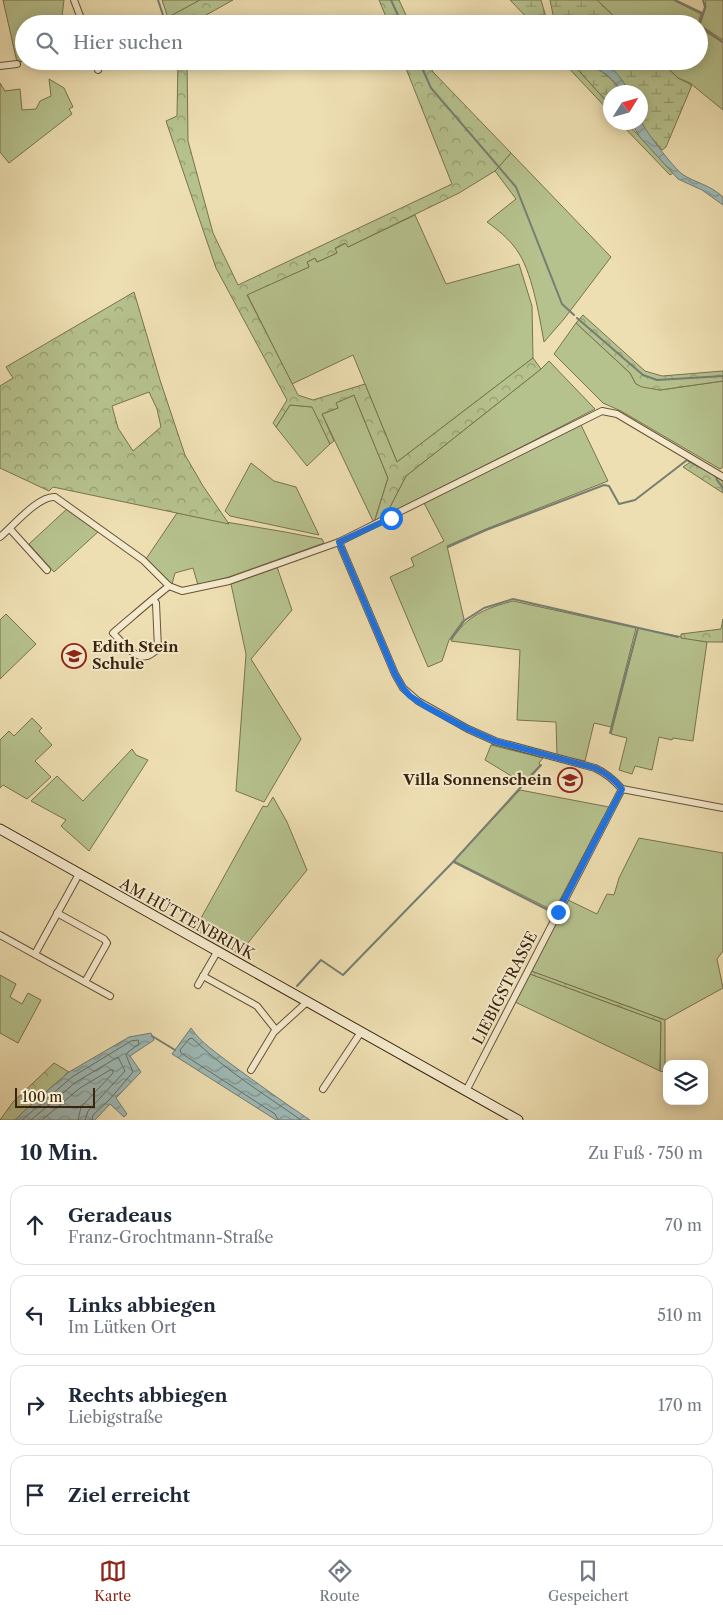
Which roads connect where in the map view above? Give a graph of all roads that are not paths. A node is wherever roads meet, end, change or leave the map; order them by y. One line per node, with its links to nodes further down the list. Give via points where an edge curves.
1 (74, 0): 2 (street)
2 (80, 15)
3 (15, 64): 4 (street)
4 (0, 66)
5 (723, 477): 8 (street, via 617,414 602,411)
6 (10, 529): 7 (street); 9 (street); 10 (street, via 41,500 55,497 143,560)
7 (0, 538)
8 (339, 542): 10 (street, via 230,581 182,591); 12 (street, via 395,674 410,696 495,741 595,768 606,773)
9 (47, 570)
10 (169, 586): 11 (street)
11 (153, 599): 11 (street, via 113,633 139,656 148,656 158,649)
12 (622, 789): 13 (street); 29 (street, LIEBIGSTRASSE)
13 (723, 808)
14 (0, 829): 15 (street, AM HÜTTENBRINK)
15 (79, 874): 16 (street); 18 (street, AM HÜTTENBRINK)
16 (57, 913): 19 (street); 21 (street, via 107,943)
17 (0, 935): 19 (street)
18 (217, 952): 20 (street); 24 (street, AM HÜTTENBRINK)
19 (35, 954): 21 (street)
20 (203, 976): 22 (street); 25 (street, via 257,1006)
21 (85, 982): 23 (street)
22 (198, 985)
23 (110, 996)
24 (307, 1002): 25 (street); 26 (street, AM HÜTTENBRINK)
25 (276, 1030): 27 (street)
26 (361, 1032): 28 (street); 29 (street, AM HÜTTENBRINK)
27 (252, 1070)
28 (323, 1088)
29 (466, 1091): 30 (street, AM HÜTTENBRINK)
30 (518, 1120)

